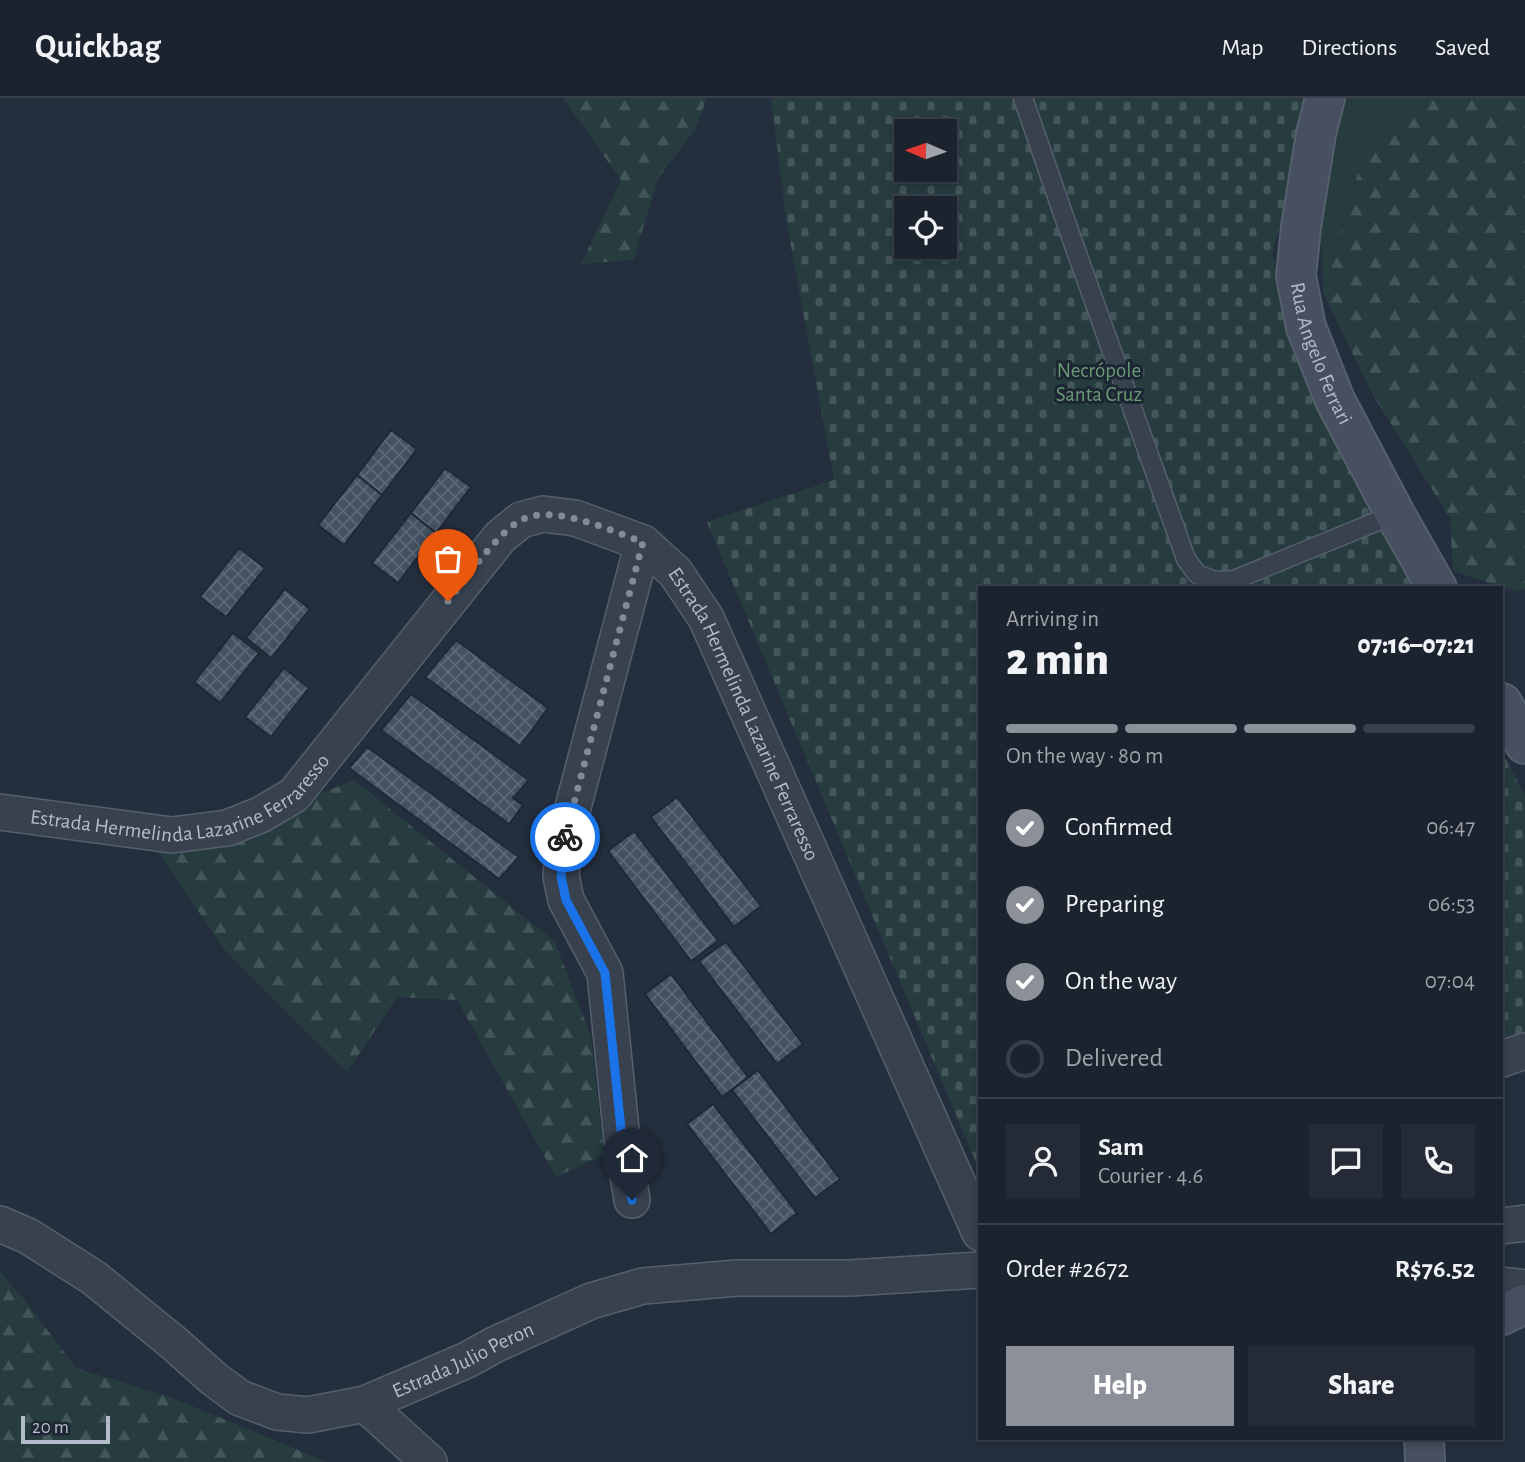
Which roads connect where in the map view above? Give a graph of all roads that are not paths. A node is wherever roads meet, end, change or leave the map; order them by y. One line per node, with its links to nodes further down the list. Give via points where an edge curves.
1 (1023, 98): 3 (lane, via 1186,559 1197,574 1215,582 1234,580)
2 (1325, 98): 3 (street, Rua Angelo Ferrari, via 1296,276 1306,327 1335,400)
3 (1395, 514): 5 (street, Rua Angelo Ferrari)
4 (643, 542): 8 (street, Estrada Hermelinda Lazarine Ferraresso, via 575,519 543,514 521,520 500,537 293,795 260,815 227,828 172,835); 11 (street, via 564,841 561,876 566,900 605,973); 15 (street, Estrada Hermelinda Lazarine Ferraresso, via 675,572 706,618)
5 (1436, 586)
6 (1503, 705): 7 (street)
7 (1525, 744)
8 (0, 812)
9 (1525, 1051): 10 (street)
10 (1503, 1059)
11 (632, 1200)
12 (1525, 1223): 14 (street)
13 (0, 1224): 21 (street, Estrada Julio Peron, via 28,1236 94,1278 240,1398 277,1412 308,1415)
14 (1503, 1226)
15 (978, 1229)
16 (978, 1270): 21 (street, Estrada Julio Peron, via 643,1286 591,1301)
17 (1503, 1285): 18 (street)
18 (1525, 1288)
19 (1525, 1304): 20 (street)
20 (1503, 1315)
21 (365, 1404): 23 (street)
22 (1424, 1440): 24 (street)
23 (429, 1462)
24 (1425, 1462)

